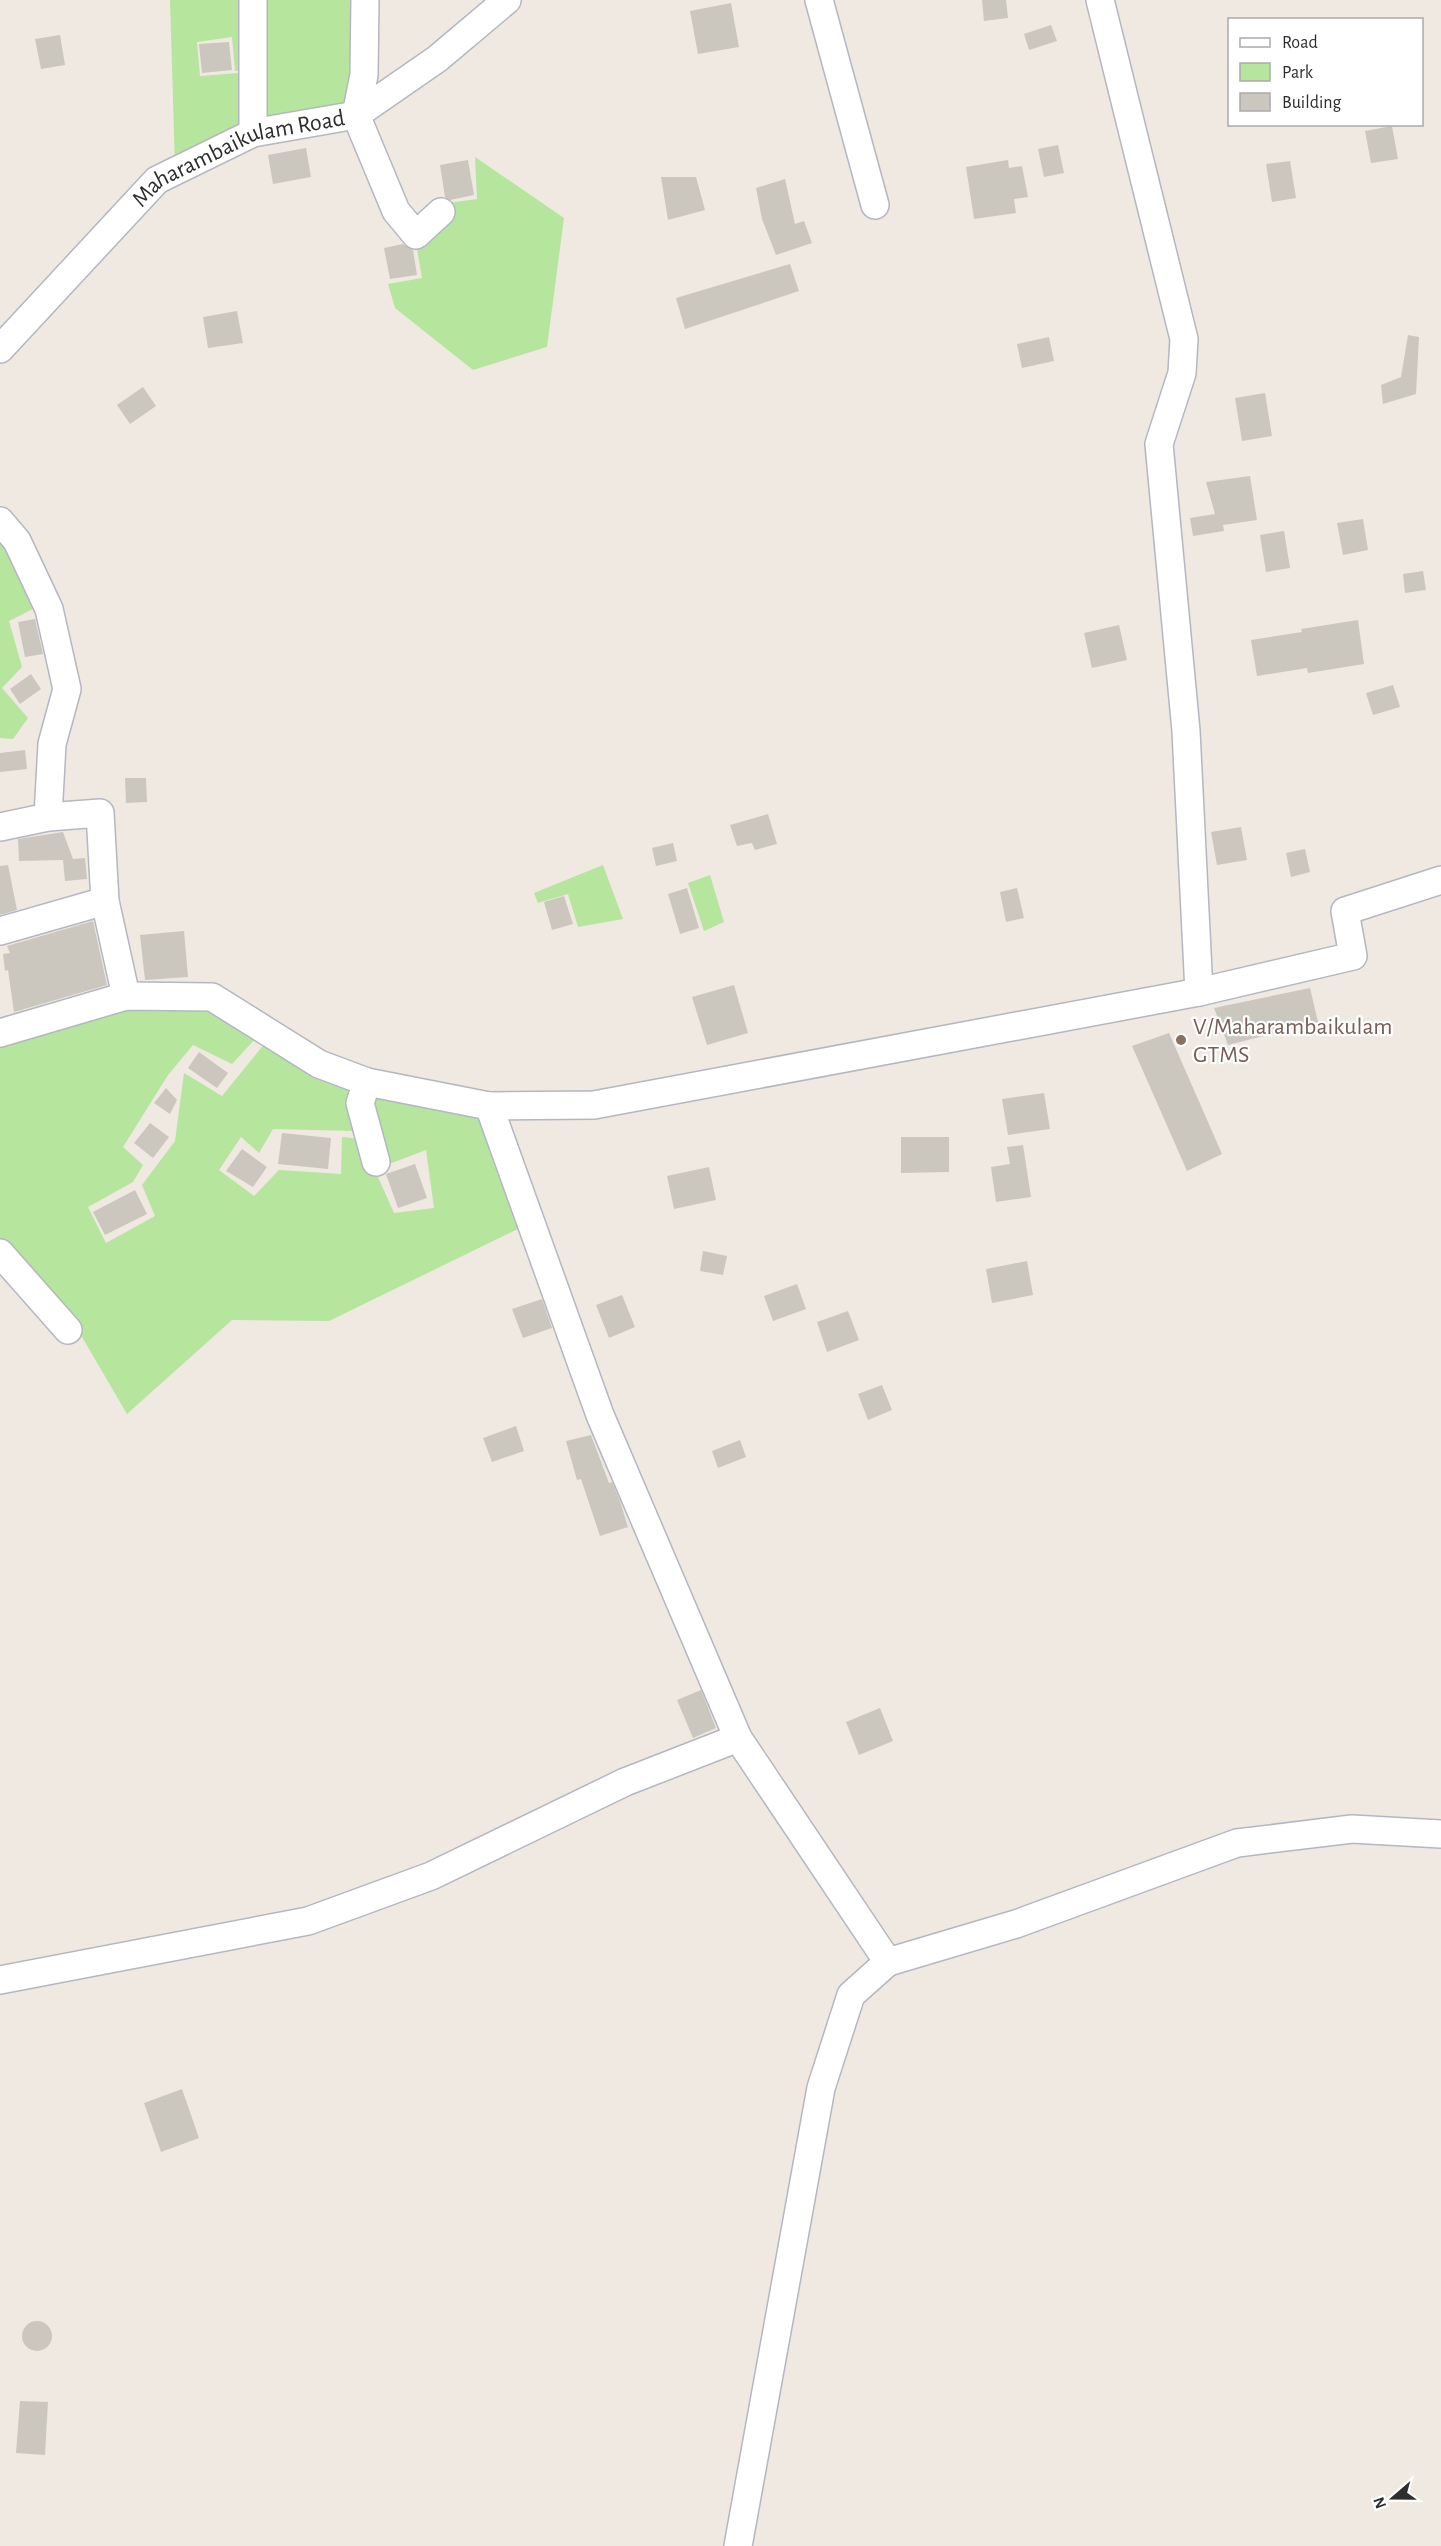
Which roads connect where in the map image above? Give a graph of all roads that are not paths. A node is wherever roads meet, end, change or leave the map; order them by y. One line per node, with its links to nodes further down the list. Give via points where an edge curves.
1 (254, 0): 7 (street)
2 (365, 0): 6 (street, via 364,75)
3 (507, 0): 6 (street, Maharambaikulam Road, via 437,58)
4 (819, 0): 8 (street)
5 (1100, 0): 17 (street, via 1184,339 1182,373 1159,444 1186,731)
6 (356, 115): 7 (street, Maharambaikulam Road); 9 (street, via 396,211 416,235)
7 (254, 133): 10 (street, Maharambaikulam Road, via 157,180)
8 (875, 205)
9 (441, 212)
10 (0, 349)
11 (0, 521): 12 (street, via 16,541 49,609 67,689 52,744)
12 (48, 817): 13 (street); 15 (street, via 100,813)
13 (0, 827)
14 (1441, 880): 17 (street, via 1345,911 1353,956)
15 (105, 901): 16 (street); 18 (street)
16 (0, 931)
17 (1199, 992): 21 (street, via 594,1105)
18 (126, 996): 19 (street); 20 (street, via 212,997 319,1064)
19 (0, 1033)
20 (367, 1082): 21 (street); 22 (street, via 360,1103)
21 (489, 1106): 25 (street, via 600,1415)
22 (376, 1162)
23 (0, 1253): 24 (street)
24 (68, 1330)
25 (738, 1738): 27 (street); 28 (street, via 625,1782 431,1876 308,1921)
26 (1441, 1834): 27 (street, via 1352,1829 1237,1843 1016,1924)
27 (888, 1962): 29 (street, via 851,1995 821,2088)
28 (0, 1980)
29 (738, 2546)

